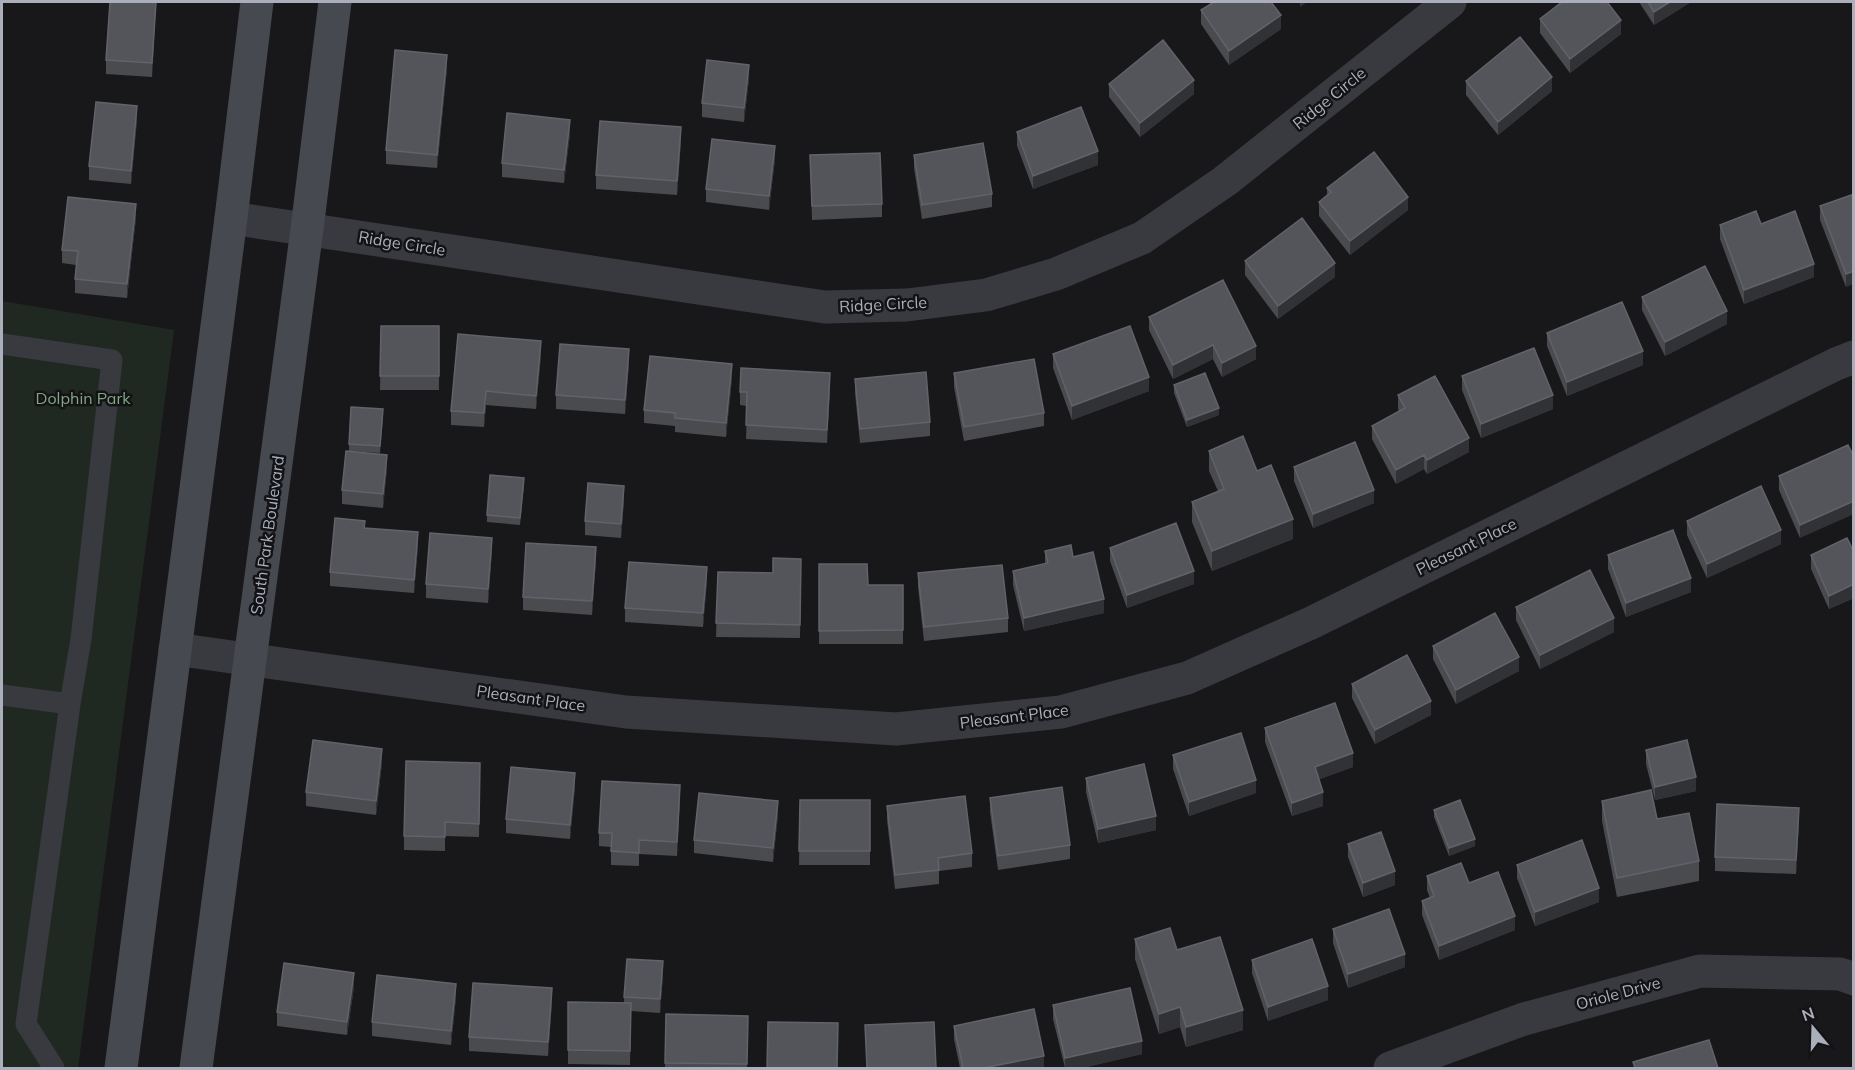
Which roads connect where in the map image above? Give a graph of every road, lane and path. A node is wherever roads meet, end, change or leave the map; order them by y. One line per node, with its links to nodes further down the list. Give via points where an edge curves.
1 (257, 2): 4 (street)
2 (335, 2): 5 (street, South Park Boulevard)
3 (1450, 2): 5 (street, Ridge Circle, via 1225,181 1142,238 1056,274 986,295 907,305 825,307)
4 (231, 218): 5 (street, Ridge Circle); 8 (street)
5 (307, 229): 9 (street, South Park Boulevard)
6 (2, 344): 11 (lane, via 112,360 81,639)
7 (1854, 357): 9 (street, Pleasant Place, via 1280,637 1187,678 1061,712 896,729 626,712)
8 (175, 649): 9 (street, Pleasant Place); 14 (street)
9 (250, 659): 15 (street, South Park Boulevard)
10 (2, 695): 11 (lane)
11 (70, 704): 13 (lane, via 26,1024)
12 (1854, 979): 16 (street, Oriole Drive, via 1840,974 1700,971 1524,1019)
13 (54, 1068)
14 (121, 1068)
15 (196, 1068)
16 (1390, 1068)

